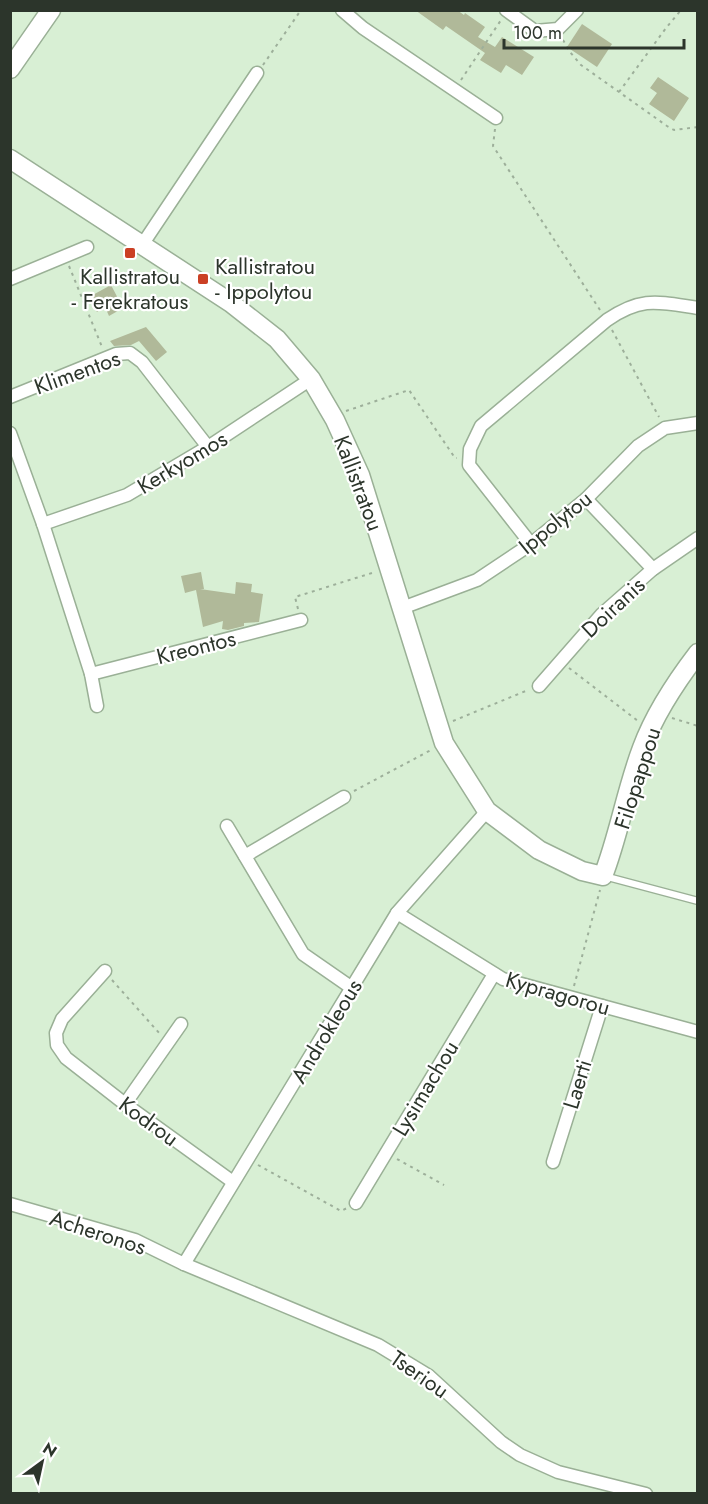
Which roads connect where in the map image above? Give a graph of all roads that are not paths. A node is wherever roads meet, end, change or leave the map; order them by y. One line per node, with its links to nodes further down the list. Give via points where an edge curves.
1 (51, 10): 5 (street)
2 (342, 10): 7 (street)
3 (577, 10): 4 (street, via 558,29 535,31)
4 (507, 11)
5 (10, 69)
6 (257, 73): 9 (street)
7 (496, 118)
8 (10, 159): 9 (street, Kallistratou)
9 (141, 244): 13 (street, Kallistratou, via 277,339)
10 (87, 247): 11 (street)
11 (10, 279)
12 (698, 308): 21 (street, via 655,301 625,308 481,426 470,449 468,465)
13 (311, 379): 17 (street, Kerkyomos); 23 (street, Kallistratou, via 360,475)
14 (10, 397): 17 (street, Klimentos, via 116,354 130,353 142,362)
15 (698, 423): 18 (street, Ippolytou, via 665,428 638,446)
16 (10, 433): 19 (street)
17 (208, 447): 19 (street, Kerkyomos, via 127,495)
18 (586, 500): 21 (street, Ippolytou); 22 (street)
19 (43, 524): 26 (street)
20 (698, 538): 22 (street, Doiranis)
21 (531, 544): 23 (street, Ippolytou, via 477,580)
22 (653, 570): 27 (street, Doiranis, via 602,614)
23 (402, 608): 30 (street, Kallistratou, via 442,735)
24 (301, 620): 26 (street, Kreontos)
25 (698, 653): 33 (street, Filopappou, via 665,698 642,749)
26 (91, 674): 28 (street)
27 (538, 686)
28 (97, 706)
29 (344, 797): 32 (street)
30 (487, 811): 33 (street, Kallistratou, via 539,850 582,871); 35 (street, Androkleous)
31 (227, 826): 32 (street)
32 (245, 856): 38 (street, via 303,954)
33 (603, 876): 34 (lane)
34 (698, 901)
35 (398, 913): 37 (street, Kypragorou); 38 (street, Androkleous)
36 (105, 971): 42 (street, Kodrou, via 63,1019 56,1033 57,1045 66,1058)
37 (494, 974): 39 (street, Kypragorou); 45 (street, Lysimachou)
38 (352, 988): 44 (street, Androkleous)
39 (602, 1006): 41 (street, Kypragorou); 43 (street, Laerti)
40 (181, 1024): 42 (street)
41 (698, 1032)
42 (125, 1104): 44 (street, Kodrou)
43 (553, 1162)
44 (233, 1182): 47 (street, Androkleous)
45 (356, 1203)
46 (10, 1204): 47 (street, Acheronos, via 135,1240)
47 (184, 1264): 48 (street, Tseriou, via 386,1350 429,1376 520,1455 558,1472)
48 (646, 1494)

